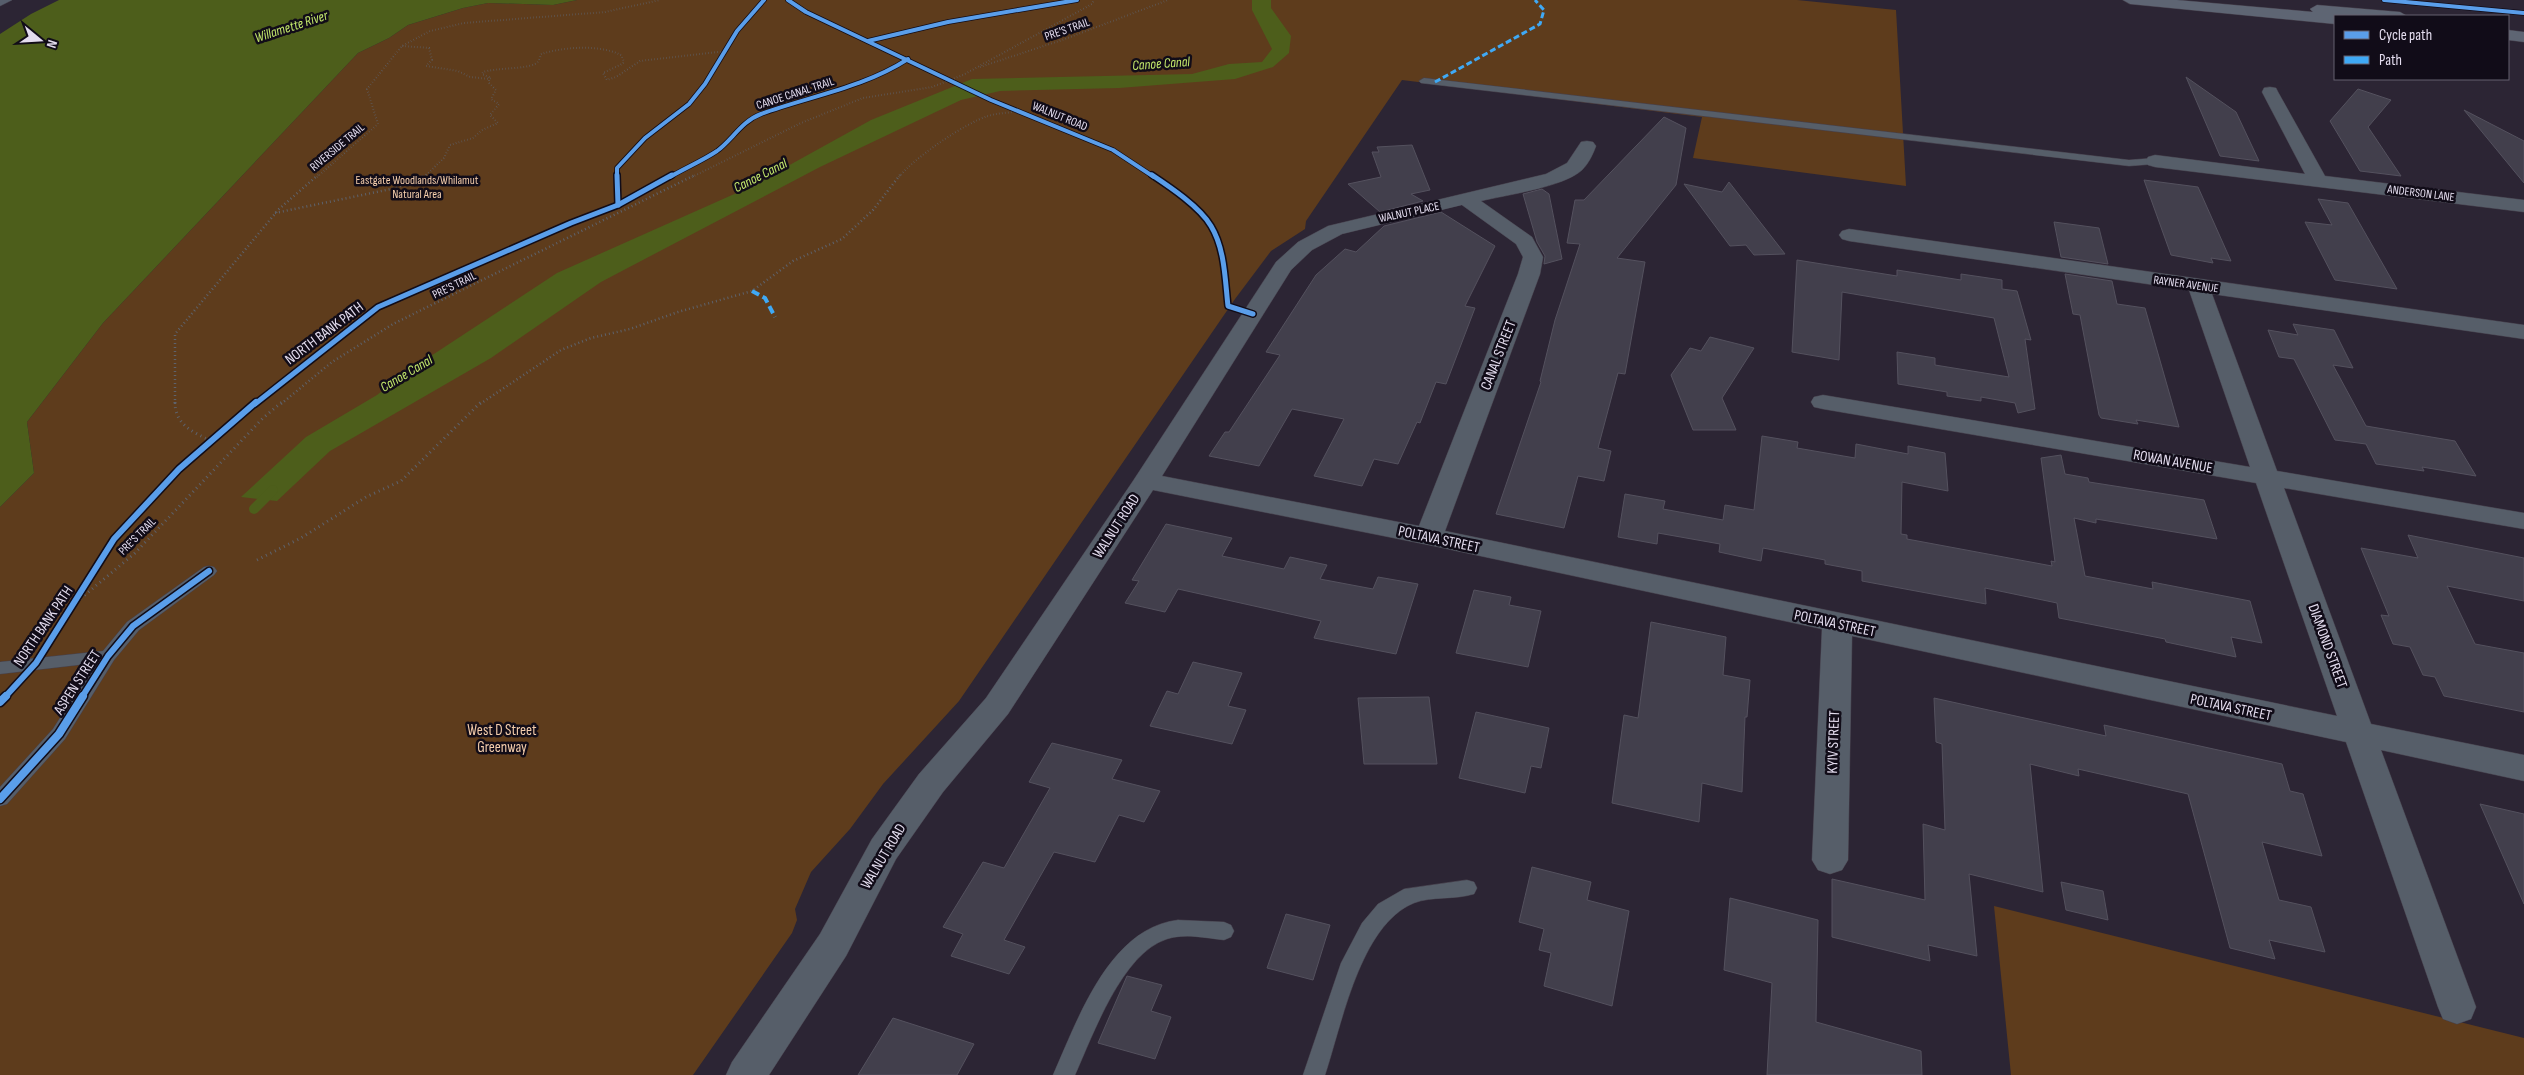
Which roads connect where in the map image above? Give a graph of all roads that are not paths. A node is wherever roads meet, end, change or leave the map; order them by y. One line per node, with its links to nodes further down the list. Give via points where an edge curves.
1 (5, 0): 4 (main road)
2 (2130, 0): 6 (highway)
3 (2225, 0): 5 (highway)
4 (0, 2)
5 (2389, 15)
6 (2334, 19)
7 (2509, 26): 8 (highway)
8 (2524, 28)
9 (2509, 35): 10 (highway)
10 (2524, 37)
11 (1424, 81): 14 (lane, via 2129,163)
12 (2270, 92): 15 (street)
13 (1587, 146): 16 (street, WALNUT PLACE, via 1581,161 1559,176)
14 (2155, 161): 15 (street, ANDERSON LANE)
15 (2318, 180): 17 (street, ANDERSON LANE)
16 (1466, 199): 20 (street, WALNUT PLACE, via 1335,230 1305,246 1282,266); 26 (street, CANAL STREET, via 1525,241 1533,257)
17 (2524, 206)
18 (1849, 235): 19 (street, RAYNER AVENUE)
19 (2198, 286): 21 (street, RAYNER AVENUE); 23 (street, DIAMOND STREET)
20 (1252, 314): 24 (street, WALNUT ROAD)
21 (2524, 332)
22 (1823, 402): 23 (street, ROWAN AVENUE)
23 (2266, 477): 25 (street, ROWAN AVENUE); 31 (street, DIAMOND STREET)
24 (1146, 481): 26 (street, POLTAVA STREET); 38 (street, WALNUT ROAD, via 997,706 931,783 884,849 833,945)
25 (2524, 521)
26 (1429, 536): 28 (street, POLTAVA STREET)
27 (209, 571): 29 (lane, ASPEN STREET, via 133,626)
28 (1836, 624): 31 (street, POLTAVA STREET); 34 (street, KYIV STREET)
29 (108, 656): 30 (lane); 33 (lane, ASPEN STREET, via 59,734)
30 (0, 668)
31 (2360, 734): 32 (street, POLTAVA STREET); 37 (street, DIAMOND STREET)
32 (2524, 768)
33 (0, 799)
34 (1830, 860)
35 (1467, 888): 40 (lane, via 1411,896 1385,910 1375,922 1351,963)
36 (1224, 931): 39 (lane, via 1188,928 1146,938 1125,959 1101,997)
37 (2457, 1007)
38 (746, 1075)
39 (1064, 1075)
40 (1314, 1075)

